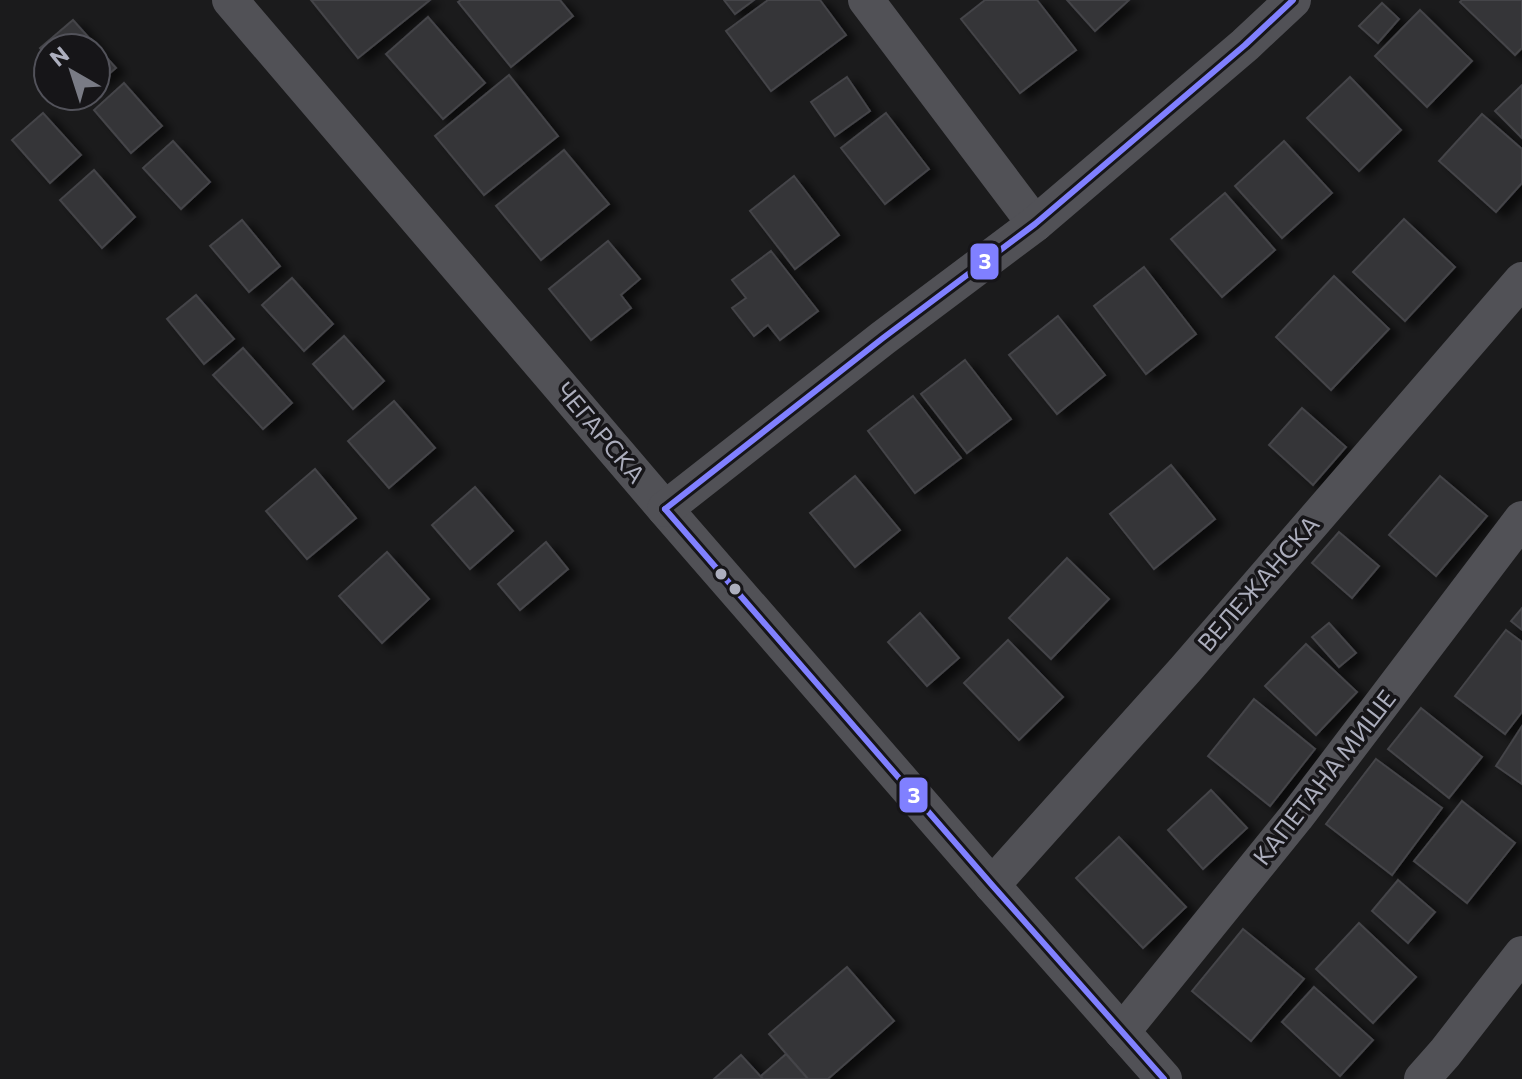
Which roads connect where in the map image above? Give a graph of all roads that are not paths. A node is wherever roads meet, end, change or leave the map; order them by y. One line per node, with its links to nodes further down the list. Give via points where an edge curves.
1 (230, 0): 6 (street, ЧЕГАРСКА)
2 (866, 0): 4 (street)
3 (1293, 0): 4 (street)
4 (1035, 224): 6 (street)
5 (1522, 280): 8 (street, ВЕЛЕЖАНСКА)
6 (665, 509): 8 (street, ЧЕГАРСКА)
7 (1522, 519): 10 (street, КАПЕТАНА МИШЕ, via 1296,817)
8 (992, 885): 10 (street, ЧЕГАРСКА)
9 (1516, 973): 12 (street)
10 (1122, 1032): 11 (street, ЧЕГАРСКА)
11 (1164, 1079)
12 (1422, 1079)

